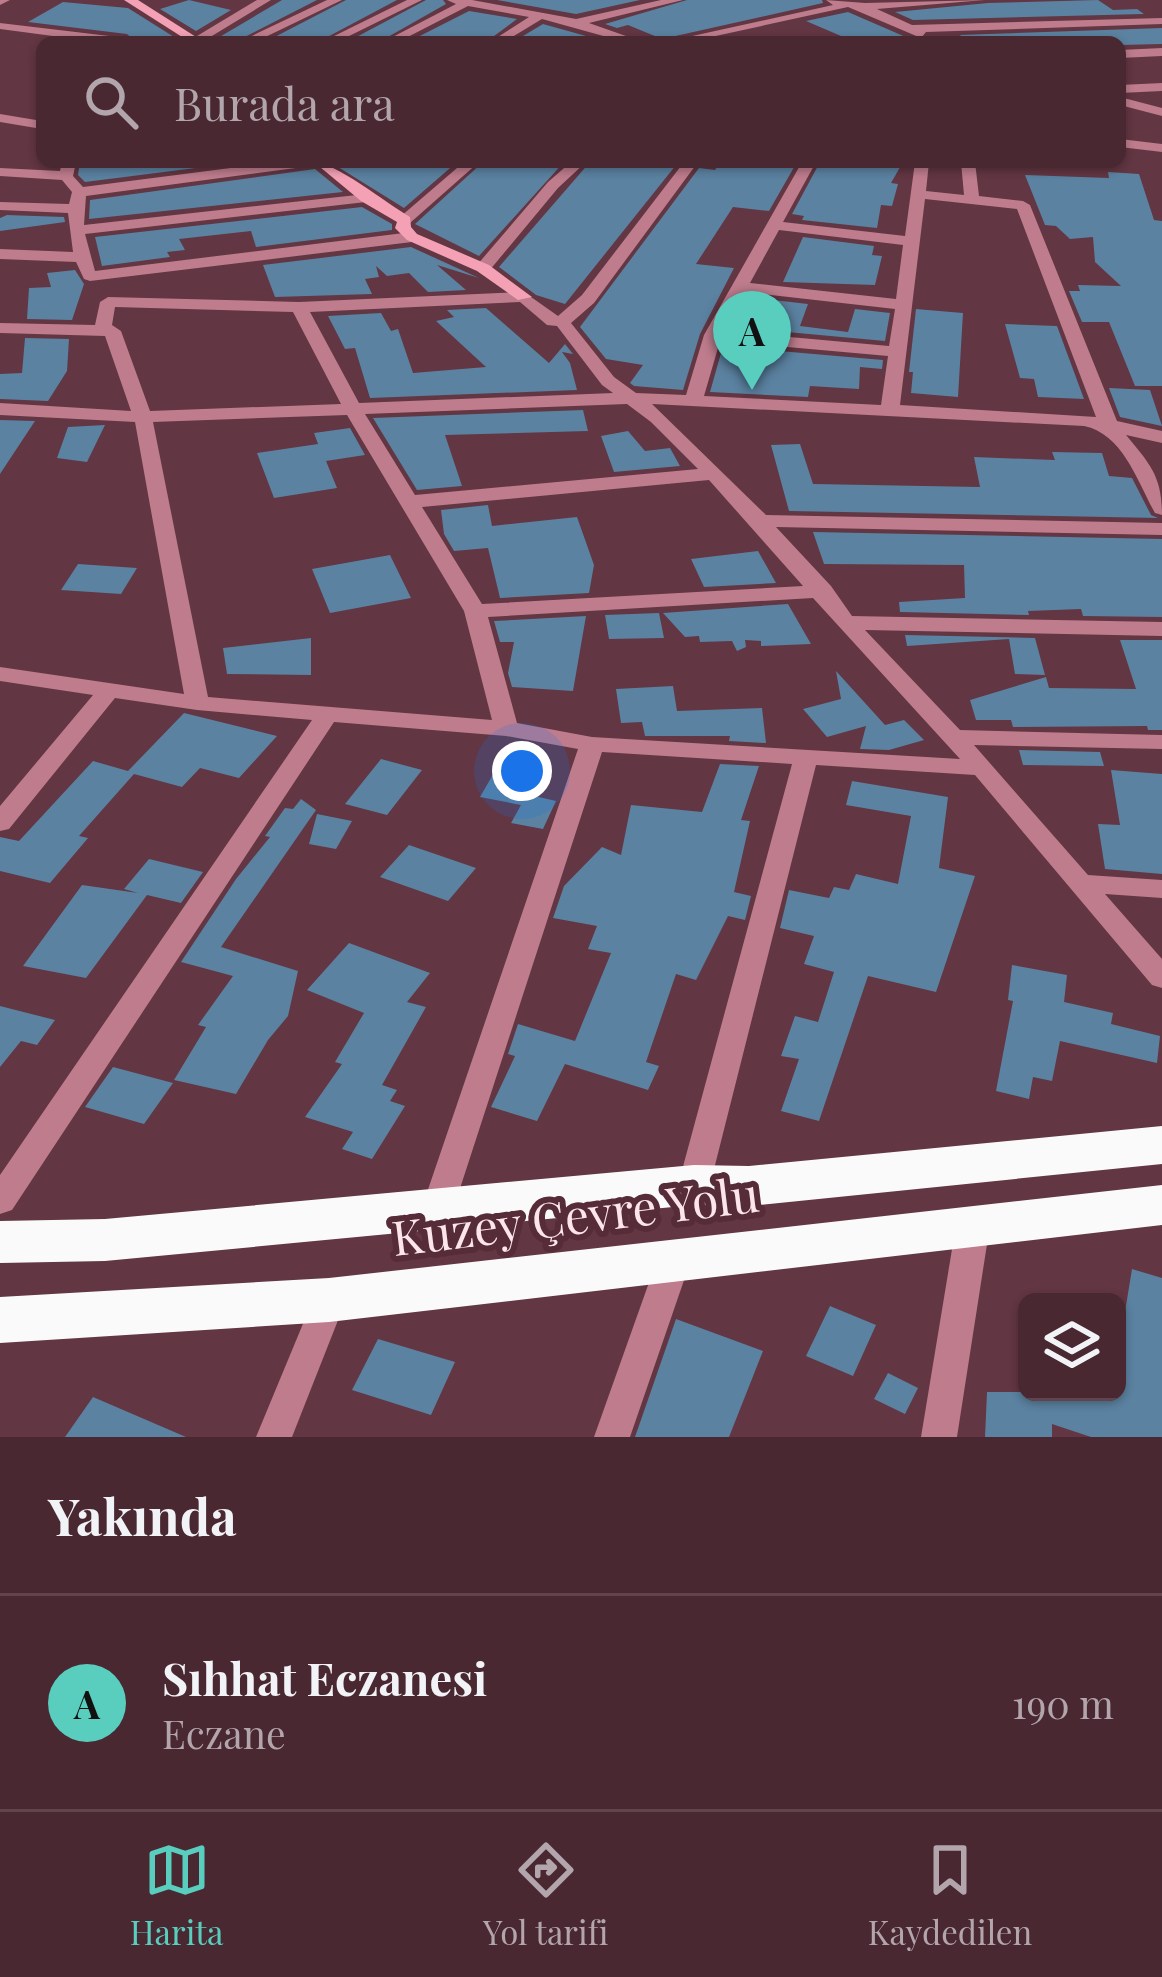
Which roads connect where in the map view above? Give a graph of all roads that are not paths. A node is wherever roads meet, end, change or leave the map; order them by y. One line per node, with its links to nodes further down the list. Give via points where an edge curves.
1 (130, 0): 17 (street)
2 (265, 0): 18 (street)
3 (336, 0): 19 (street)
4 (416, 0): 20 (street)
5 (677, 0): 13 (street)
6 (829, 0): 10 (street)
7 (979, 0): 9 (street)
8 (460, 1): 11 (street); 21 (street)
9 (862, 6): 10 (street); 15 (street)
10 (843, 7): 24 (street)
11 (541, 15): 13 (street); 22 (street)
12 (1162, 21): 15 (street)
13 (575, 22): 23 (street)
14 (0, 26): 16 (street)
15 (909, 29): 25 (street)
16 (79, 36)
17 (187, 36)
18 (206, 36)
19 (258, 36)
20 (341, 36)
21 (399, 36)
22 (506, 36)
23 (608, 36)
24 (700, 36)
25 (923, 36)
26 (1162, 52): 27 (street)
27 (1126, 54)
28 (1162, 87): 29 (street)
29 (1126, 88)
30 (1126, 103): 31 (street)
31 (1162, 112)
32 (0, 118): 33 (street)
33 (36, 124)
34 (1126, 143): 35 (street)
35 (1160, 151)
36 (275, 168): 49 (street)
37 (328, 168): 47 (street)
38 (466, 168): 52 (street)
39 (573, 168): 57 (street)
40 (686, 168): 62 (street)
41 (806, 168): 51 (street)
42 (921, 168): 46 (street)
43 (969, 168): 48 (street)
44 (68, 169): 45 (street); 49 (street)
45 (0, 172)
46 (915, 194): 48 (street); 54 (street)
47 (366, 198): 52 (street); 53 (street)
48 (972, 200): 73 (street, via 1023,205)
49 (77, 201): 50 (street); 53 (street)
50 (0, 206)
51 (773, 225): 54 (street); 58 (street)
52 (408, 229): 56 (street, via 91,276); 57 (street)
53 (80, 230): 56 (street)
54 (909, 241): 60 (street)
55 (0, 254): 56 (street)
56 (79, 257)
57 (482, 268): 59 (street)
58 (737, 286): 60 (street); 65 (street)
59 (524, 297): 61 (street); 62 (street)
60 (905, 305): 66 (street)
61 (298, 307): 64 (street, via 108,302 103,327); 69 (street)
62 (562, 322): 67 (street)
63 (0, 328): 64 (street)
64 (112, 332): 72 (street)
65 (713, 335): 66 (street); 68 (street)
66 (896, 352): 70 (street)
67 (631, 398): 68 (street); 69 (street); 75 (street)
68 (694, 400): 70 (street)
69 (351, 406): 72 (street); 76 (street)
70 (890, 409): 73 (street)
71 (0, 410): 72 (street)
72 (143, 417): 86 (street)
73 (1109, 425): 74 (street); 77 (street)
74 (1162, 437)
75 (713, 474): 76 (street); 78 (street)
76 (409, 502): 81 (street)
77 (1162, 509)
78 (760, 521): 79 (street); 80 (street)
79 (1162, 529)
80 (823, 591): 81 (street); 82 (street)
81 (475, 611): 88 (street)
82 (846, 623): 83 (street); 89 (street)
83 (1162, 629)
84 (0, 674): 85 (street)
85 (109, 690): 86 (street); 94 (street)
86 (197, 703): 87 (street)
87 (329, 712): 88 (street); 100 (street)
88 (506, 729): 91 (street)
89 (953, 737): 90 (street); 93 (street)
90 (1162, 742)
91 (592, 744): 92 (street); 102 (street)
92 (806, 757): 93 (street); 99 (street)
93 (982, 768): 95 (street)
94 (0, 824)
95 (1078, 883): 96 (street); 97 (street)
96 (1162, 889)
97 (1162, 978)
98 (1162, 1145): 99 (highway, Kuzey Çevre Yolu)
99 (694, 1185): 102 (highway, Kuzey Çevre Yolu)
100 (0, 1201)
101 (1162, 1205): 103 (highway, Kuzey Çevre Yolu)
102 (436, 1213): 104 (highway, Kuzey Çevre Yolu)
103 (973, 1225): 105 (highway, Kuzey Çevre Yolu); 110 (street)
104 (0, 1242)
105 (674, 1260): 106 (highway, Kuzey Çevre Yolu); 109 (street)
106 (329, 1300): 107 (highway, Kuzey Çevre Yolu); 108 (street)
107 (0, 1320)
108 (274, 1437)
109 (612, 1437)
110 (939, 1437)

